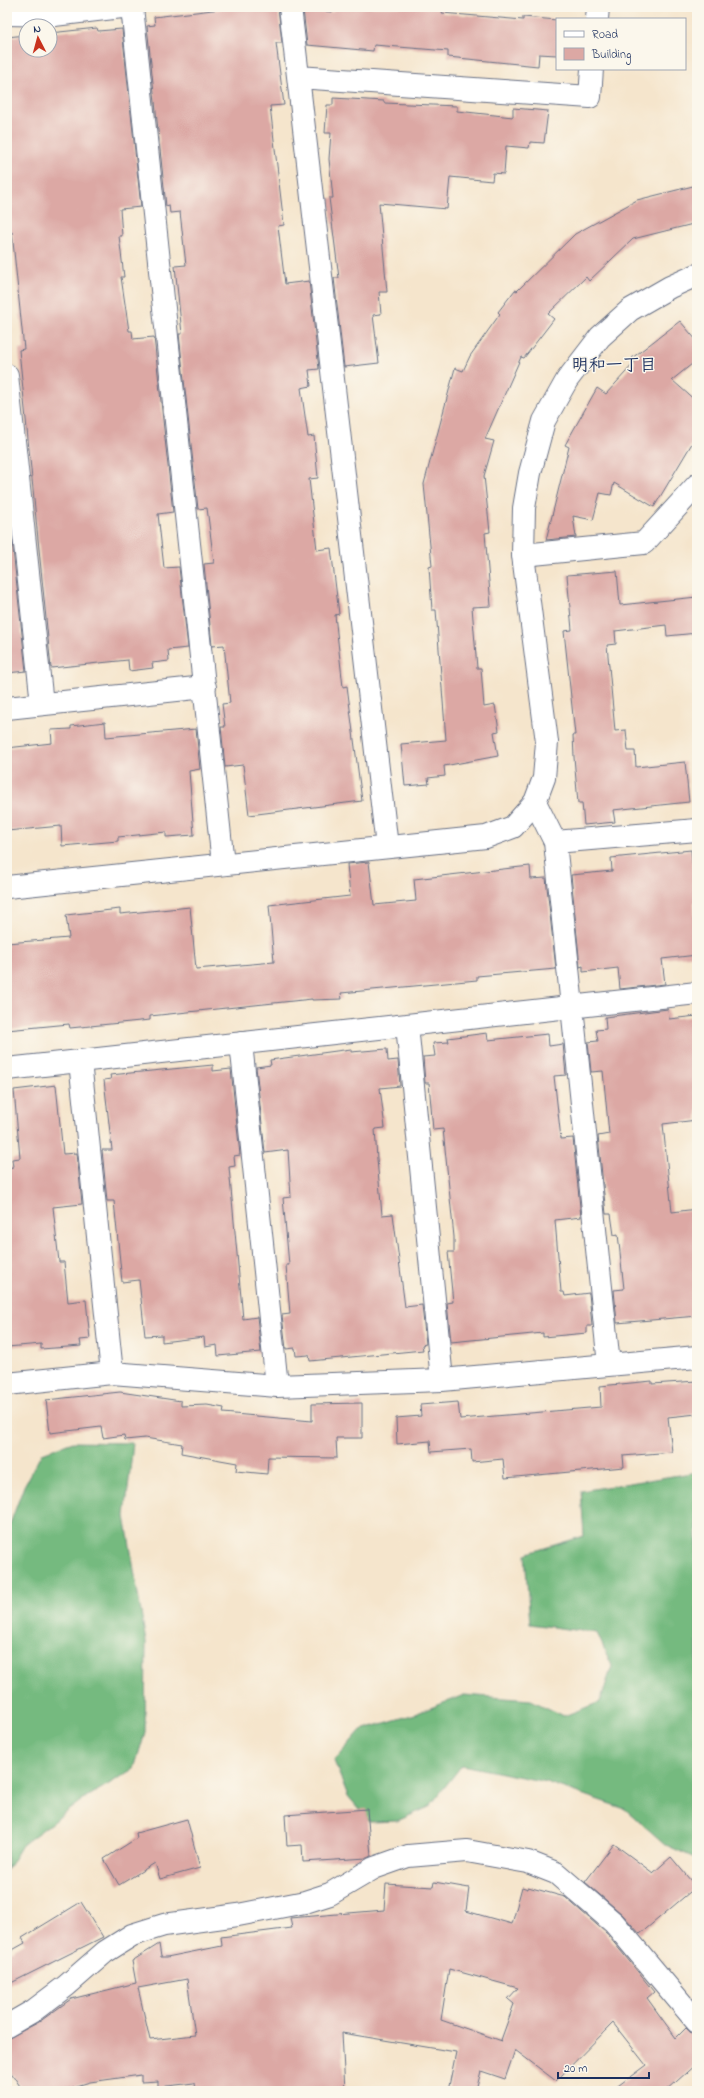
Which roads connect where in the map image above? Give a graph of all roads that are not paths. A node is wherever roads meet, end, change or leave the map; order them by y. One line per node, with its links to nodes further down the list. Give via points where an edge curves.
1 (122, 7): 5 (street, via 54,15)
2 (132, 7): 13 (street)
3 (290, 7): 8 (street)
4 (598, 7): 6 (street)
5 (7, 14)
6 (596, 18)
7 (592, 70): 8 (street, via 590,97)
8 (298, 77): 19 (street)
9 (697, 275): 12 (street, via 630,310 600,337 567,380 544,421 530,473 524,508)
10 (7, 375): 14 (street)
11 (697, 485): 12 (street, via 644,543)
12 (524, 555): 16 (street, via 547,742 544,778)
13 (205, 687): 14 (street); 20 (street)
14 (42, 704): 15 (street)
15 (7, 708)
16 (535, 802): 18 (street); 19 (street, via 513,827 486,837)
17 (697, 830): 18 (street)
18 (555, 842): 23 (street)
19 (387, 847): 20 (street)
20 (223, 864): 21 (street)
21 (7, 887)
22 (697, 993): 23 (street)
23 (571, 1007): 24 (street); 29 (street)
24 (407, 1025): 25 (street); 31 (street)
25 (241, 1043): 26 (street); 33 (street)
26 (80, 1061): 27 (street); 30 (street)
27 (7, 1069)
28 (697, 1357): 29 (street)
29 (609, 1365): 31 (street)
30 (112, 1373): 32 (street); 33 (street)
31 (442, 1380): 33 (street)
32 (7, 1384)
33 (277, 1386)
34 (697, 2022): 35 (street, via 614,1923 556,1873 528,1862 467,1851 408,1856 374,1868 330,1894 305,1902 238,1915 164,1925 132,1935 106,1952 33,2011)
35 (7, 2026)

